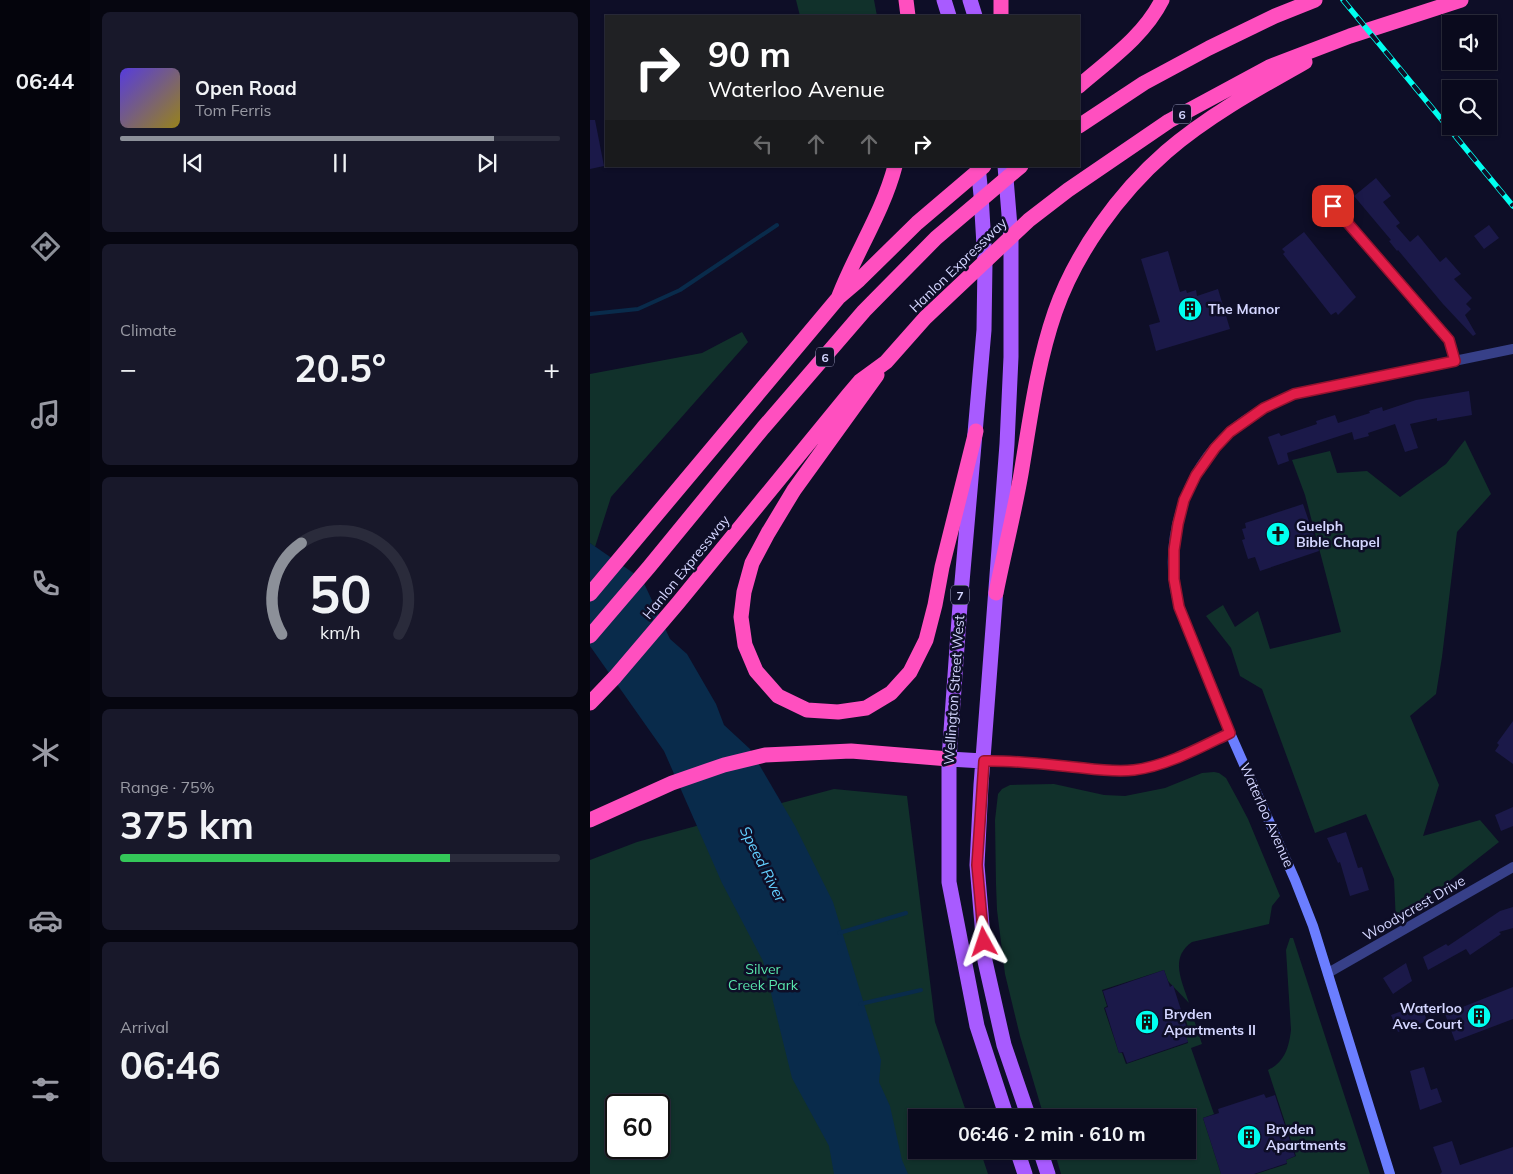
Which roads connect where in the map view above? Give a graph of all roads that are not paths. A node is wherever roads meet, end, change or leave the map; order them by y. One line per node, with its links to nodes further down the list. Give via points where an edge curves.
1 (906, 0): 8 (highway)
2 (944, 0): 9 (main road)
3 (970, 0): 10 (main road)
4 (1000, 0): 11 (highway)
5 (1162, 0): 13 (highway, via 1150,21)
6 (1315, 0): 14 (highway, via 1209,48 1144,83)
7 (1461, 0): 12 (highway, Hanlon Expressway / 6)
8 (908, 15)
9 (949, 15)
10 (974, 15)
11 (1001, 15)
12 (1350, 36): 24 (highway, Hanlon Expressway / 6, via 1269,67 1168,121 1068,190 1029,220 985,261 925,318); 26 (highway, via 1218,112 1191,132 1139,178 1094,234 1056,311 1040,367)
13 (1080, 85)
14 (1080, 125)
15 (895, 167): 21 (highway, via 883,204)
16 (978, 167): 25 (main road, Wellington Street West / 7, via 985,262 984,330)
17 (983, 167): 21 (highway)
18 (1005, 167): 26 (main road, via 1011,239 1011,306 1007,444)
19 (1020, 167): 28 (highway, Hanlon Expressway / 6, via 936,238 864,311)
20 (1333, 206): 23 (street, via 1449,340)
21 (838, 297): 27 (highway)
22 (1513, 349): 23 (street)
23 (1455, 361): 30 (street, via 1294,394 1264,408 1230,432 1196,475 1184,500 1178,524 1174,579 1179,607)
24 (886, 362): 25 (highway, via 794,490 752,563 741,618 745,645 756,671 778,696 807,710 838,712 866,708 891,693 910,672 926,640); 29 (highway, Hanlon Expressway / 6, via 860,381 678,603)
25 (976, 431): 31 (main road, Wellington Street West / 7)
26 (996, 593): 32 (main road)
27 (590, 594)
28 (590, 636)
29 (590, 703)
30 (1230, 733): 32 (street, via 1169,760 1134,770); 35 (street, Waterloo Avenue, via 1295,880)
31 (949, 760): 32 (main road); 33 (highway, via 851,750 765,755 672,783); 36 (main road, Wellington Street West / 7, via 949,882 977,1026)
32 (984, 761): 37 (main road, via 977,865 985,961 1004,1045)
33 (590, 820)
34 (1513, 867): 35 (street, Woodycrest Drive)
35 (1328, 973): 42 (street, Waterloo Avenue)
36 (1004, 1109)
37 (1026, 1109)
38 (1020, 1159): 40 (main road)
39 (1043, 1159): 41 (main road)
40 (1025, 1174)
41 (1048, 1174)
42 (1390, 1174)

